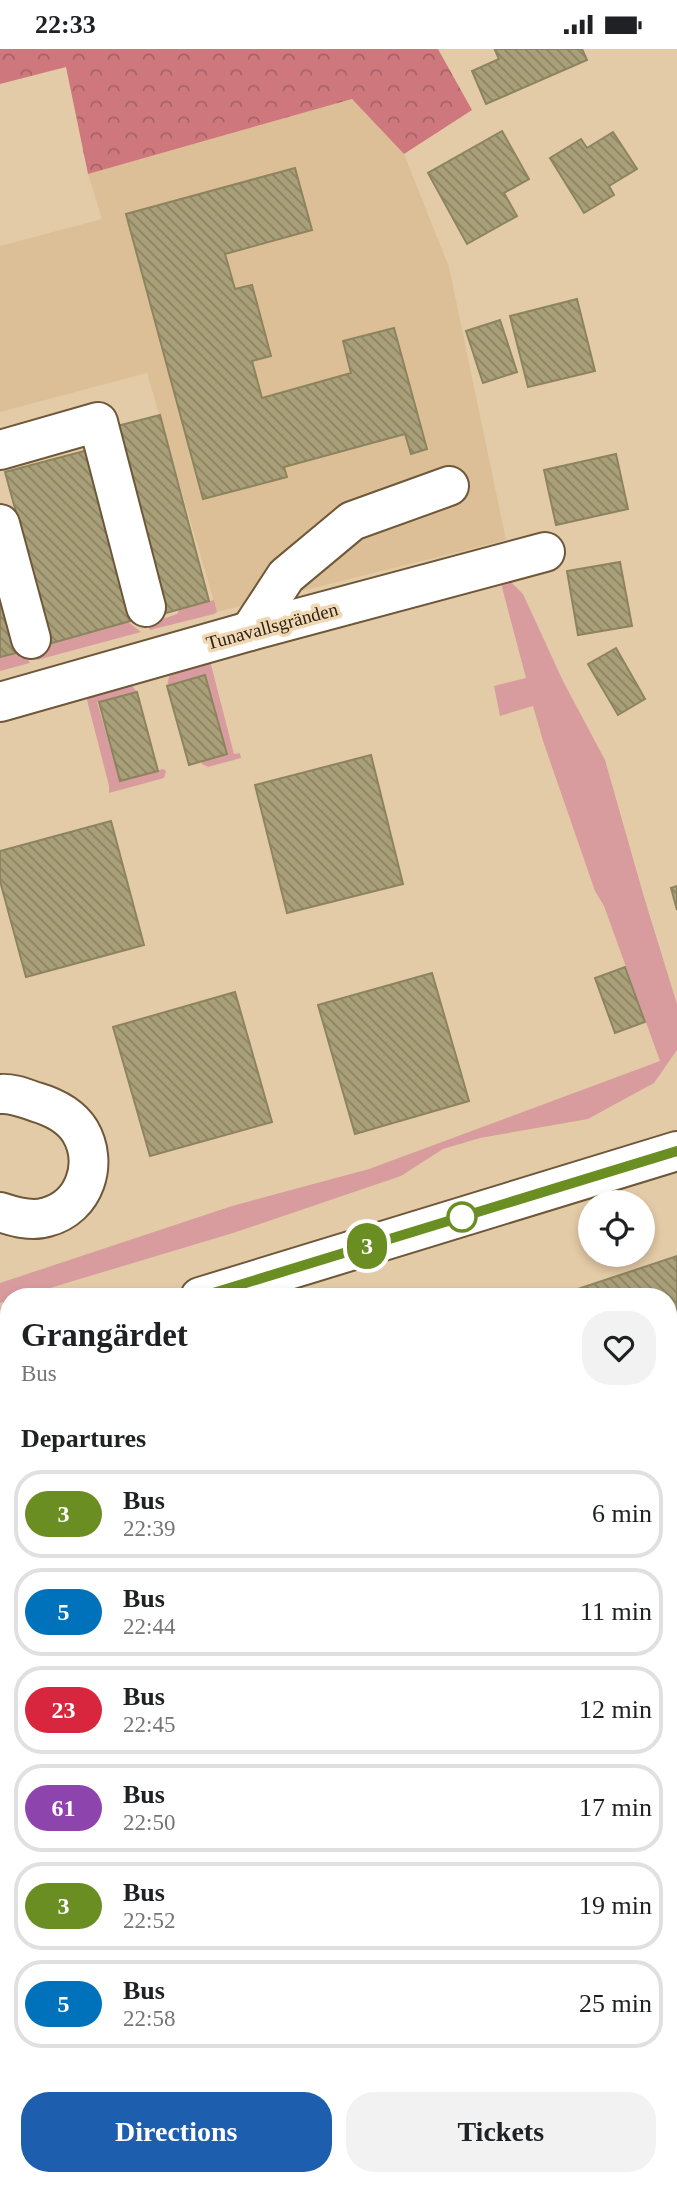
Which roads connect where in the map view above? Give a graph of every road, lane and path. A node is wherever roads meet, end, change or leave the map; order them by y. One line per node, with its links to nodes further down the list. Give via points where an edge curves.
1 (0, 450): 5 (street, via 98,422)
2 (449, 486): 6 (street, via 352,521 286,576)
3 (0, 524): 7 (street)
4 (545, 552): 6 (street, Tunavallsgränden)
5 (146, 607)
6 (250, 631): 8 (street, Tunavallsgränden)
7 (31, 639)
8 (0, 702)
9 (0, 1094): 11 (street, via 57,1109 79,1129 89,1154 80,1194 65,1209 46,1218)
10 (677, 1151): 12 (street)
11 (0, 1212)
12 (229, 1288)

